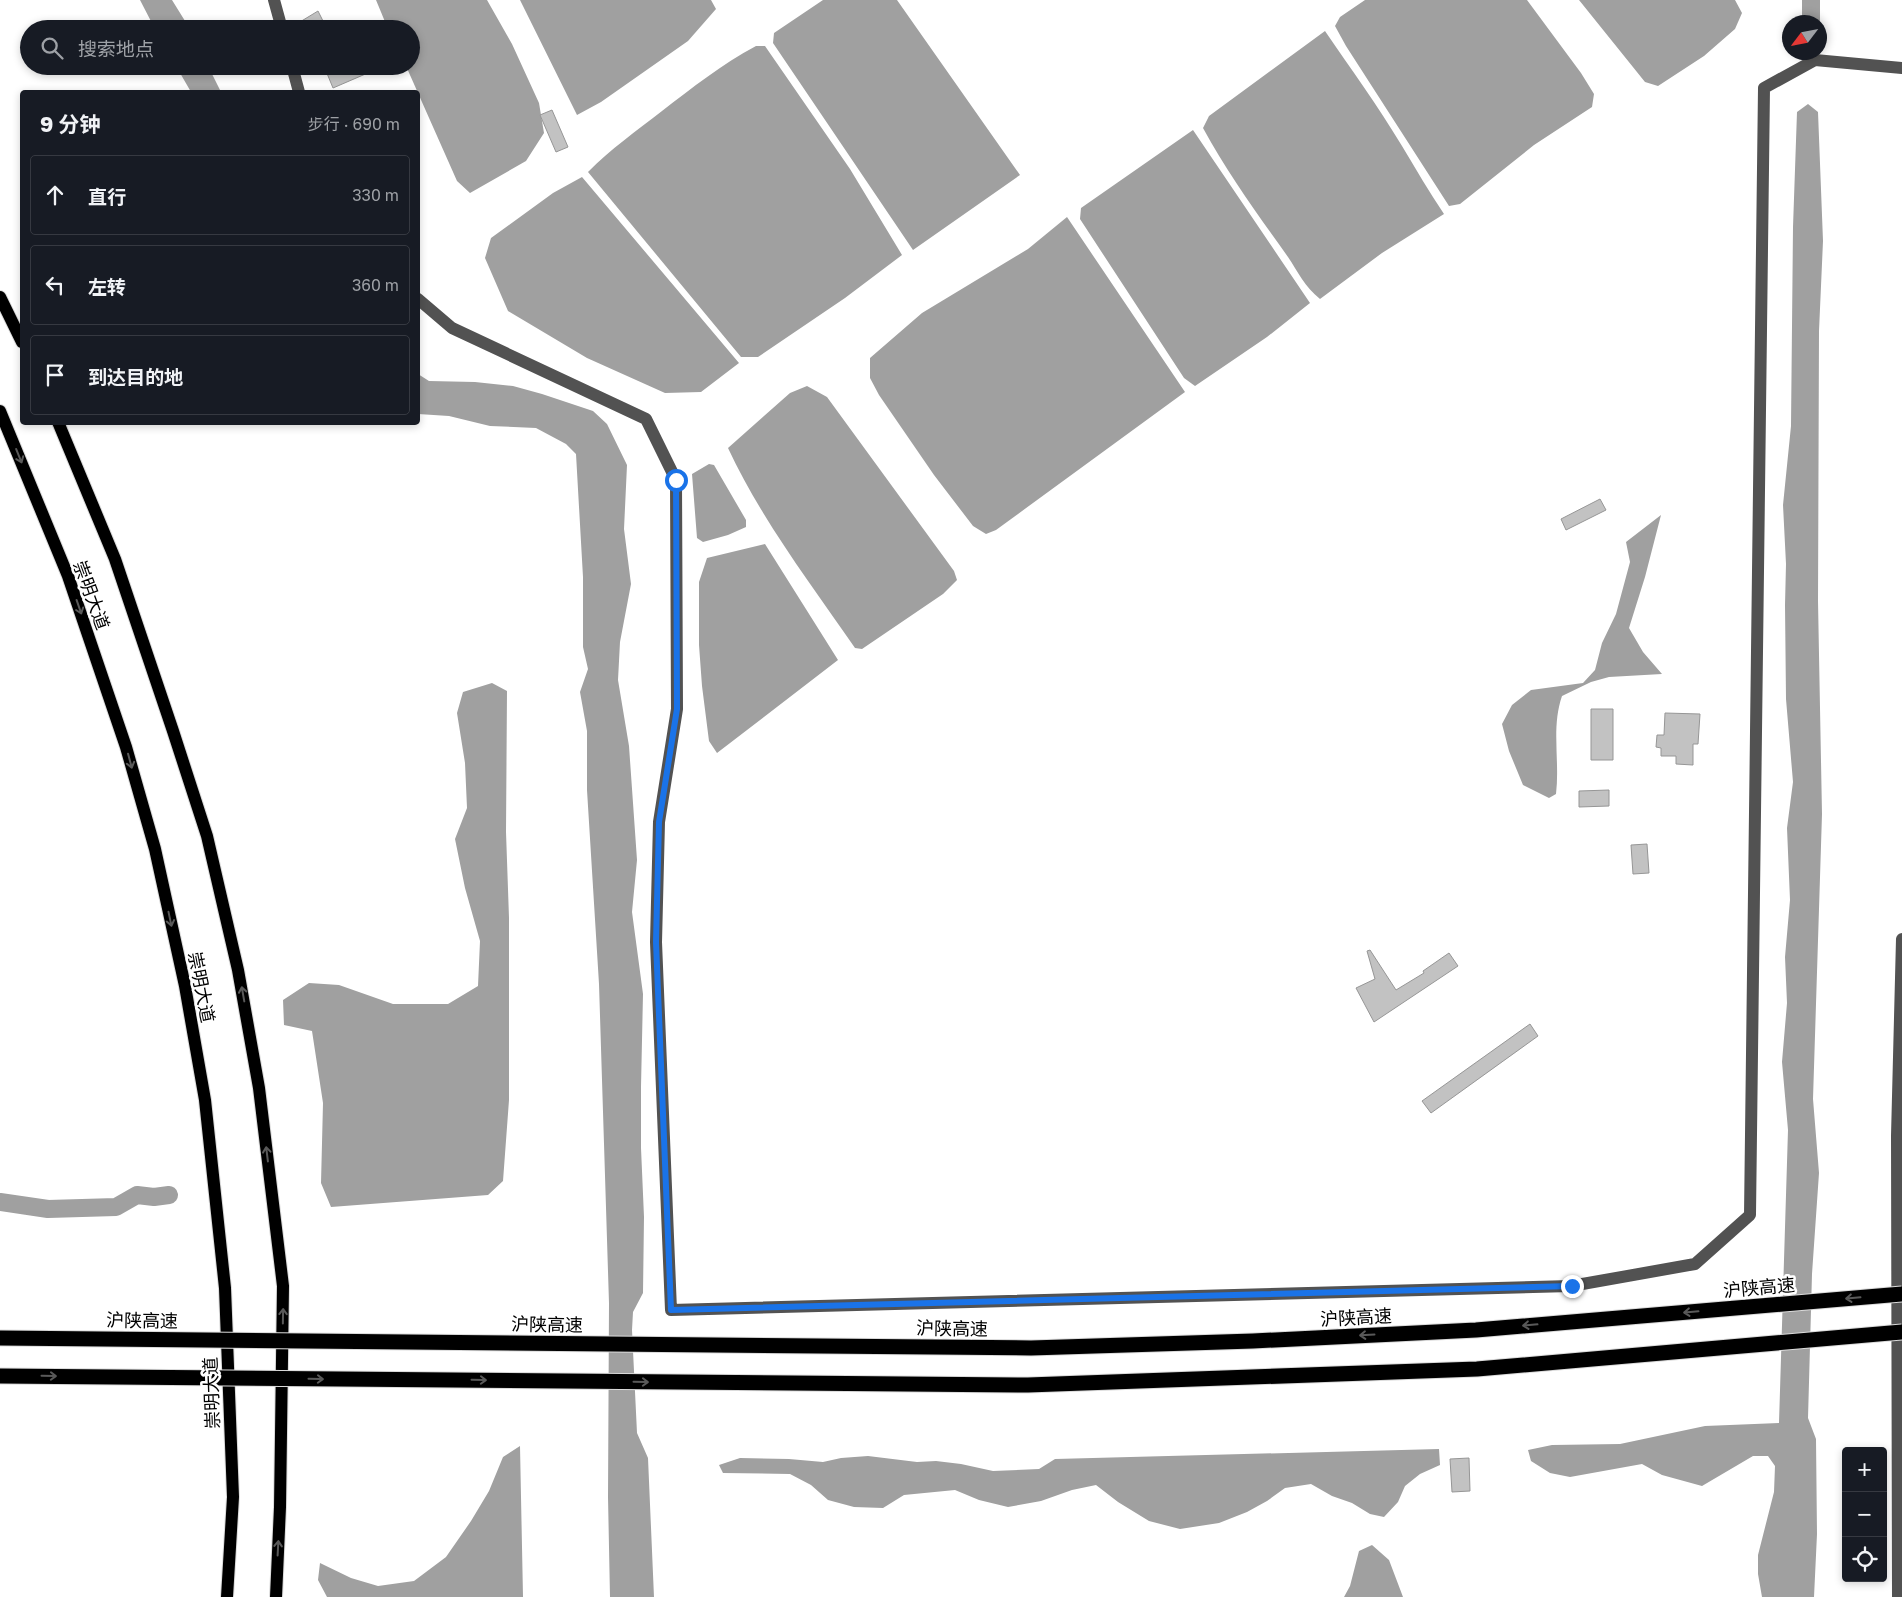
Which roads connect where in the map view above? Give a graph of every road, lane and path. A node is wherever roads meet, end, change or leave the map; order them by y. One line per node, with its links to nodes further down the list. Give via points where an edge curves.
1 (274, 0): 2 (street)
2 (280, 20)
3 (1902, 68): 7 (street, via 1816,60 1764,88 1750,1214 1695,1264 1572,1286 671,1310 656,942 659,822 677,709 676,480 646,419 452,328)
4 (294, 75): 5 (street)
5 (298, 90)
6 (0, 297): 8 (main road)
7 (420, 301)
8 (20, 338)
9 (0, 411): 16 (main road, 崇明大道, one-way to 16, via 68,576 126,746 155,849 185,986 204,1100 225,1288 232,1497)
10 (59, 425): 17 (main road, 崇明大道, one-way to 10, via 283,1286 259,1088 238,970 207,836 173,731 115,560)
11 (1902, 939): 18 (street, via 1898,1136)
12 (1902, 1294): 14 (highway, 沪陕高速, one-way to 14, bridge, via 1476,1330 1030,1348)
13 (1902, 1332): 15 (highway, one-way to 13, bridge, via 1028,1385 1477,1369)
14 (0, 1338)
15 (0, 1376)
16 (226, 1597)
17 (276, 1597)
18 (1898, 1597)

